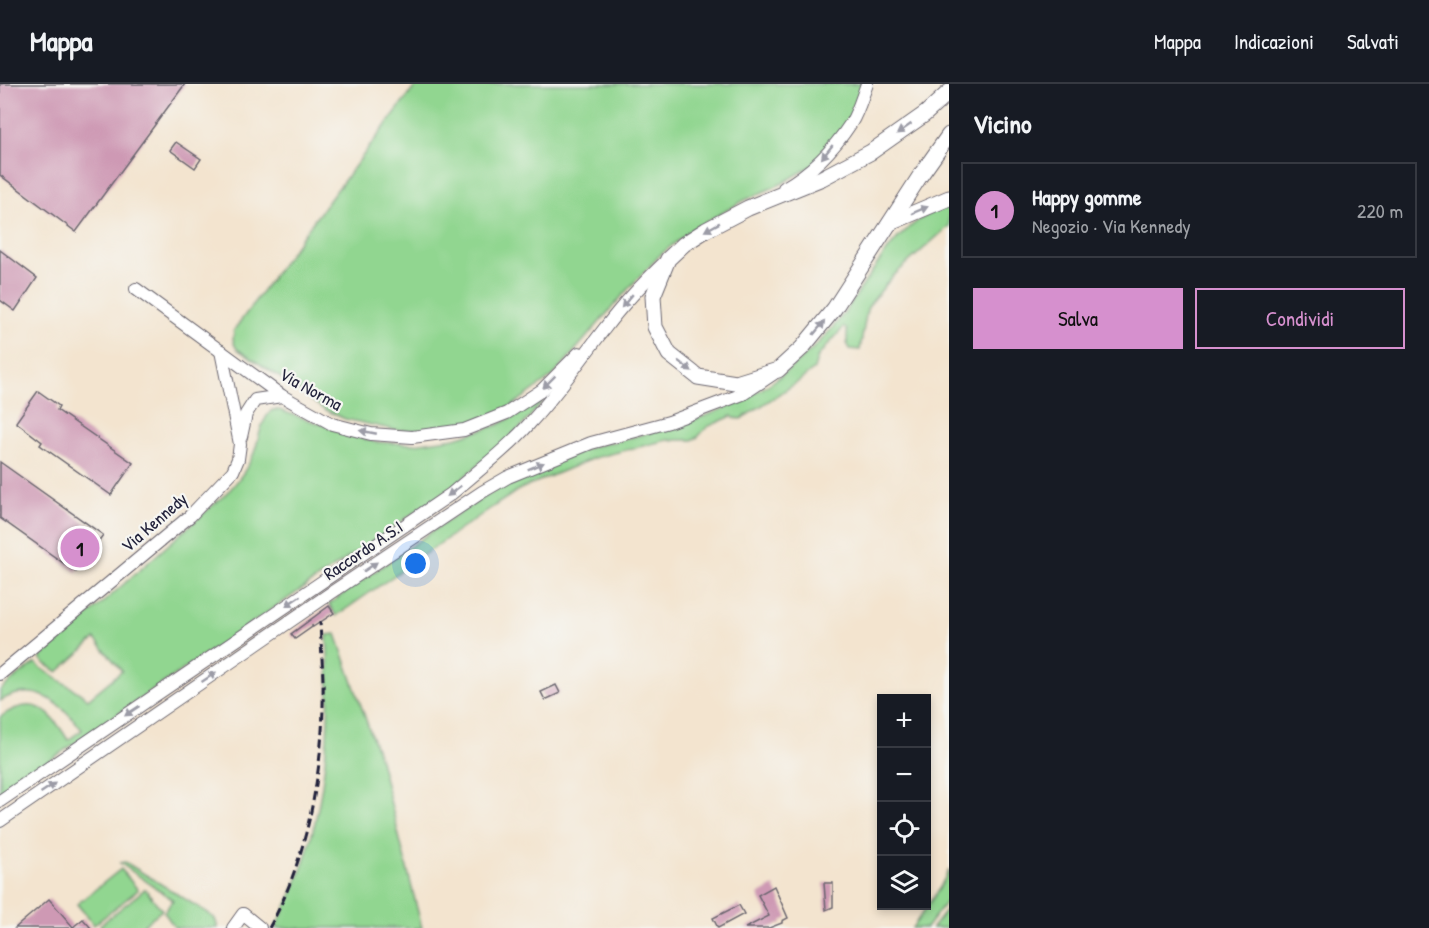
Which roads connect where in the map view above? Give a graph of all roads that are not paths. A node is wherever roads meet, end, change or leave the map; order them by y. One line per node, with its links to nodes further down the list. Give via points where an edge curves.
1 (867, 84): 5 (street, one-way to 5, via 851,122 818,163 795,182)
2 (949, 92): 5 (main road, one-way to 5, via 871,152 822,178)
3 (949, 135): 6 (main road)
4 (949, 198): 6 (main road, one-way to 4)
5 (748, 208): 7 (main road, one-way to 7, via 691,239)
6 (890, 223): 11 (main road, one-way to 6, via 834,309)
7 (668, 259): 9 (street, Raccordo A.S.I, one-way to 9); 11 (main road, one-way to 11, via 653,296 655,327 669,354 698,376 736,383)
8 (136, 289): 10 (street, Via Norma)
9 (606, 326): 12 (street, Via Norma, one-way to 12, via 542,390 507,413 464,430 412,437 371,434 332,424); 15 (street, Raccordo A.S.I, one-way to 15, via 530,424 451,494)
10 (221, 351): 12 (street, Via Norma); 13 (street, Via Kennedy)
11 (778, 370): 16 (street, Raccordo A.S.I, one-way to 11, via 331,593 508,477 591,443 669,422 743,394)
12 (282, 396): 13 (street, via 255,400 246,414)
13 (240, 444): 14 (street, Via Kennedy, via 233,471 190,516)
14 (0, 674)
15 (0, 801)
16 (0, 821)
17 (258, 926): 18 (street, via 243,914)
18 (233, 928)

